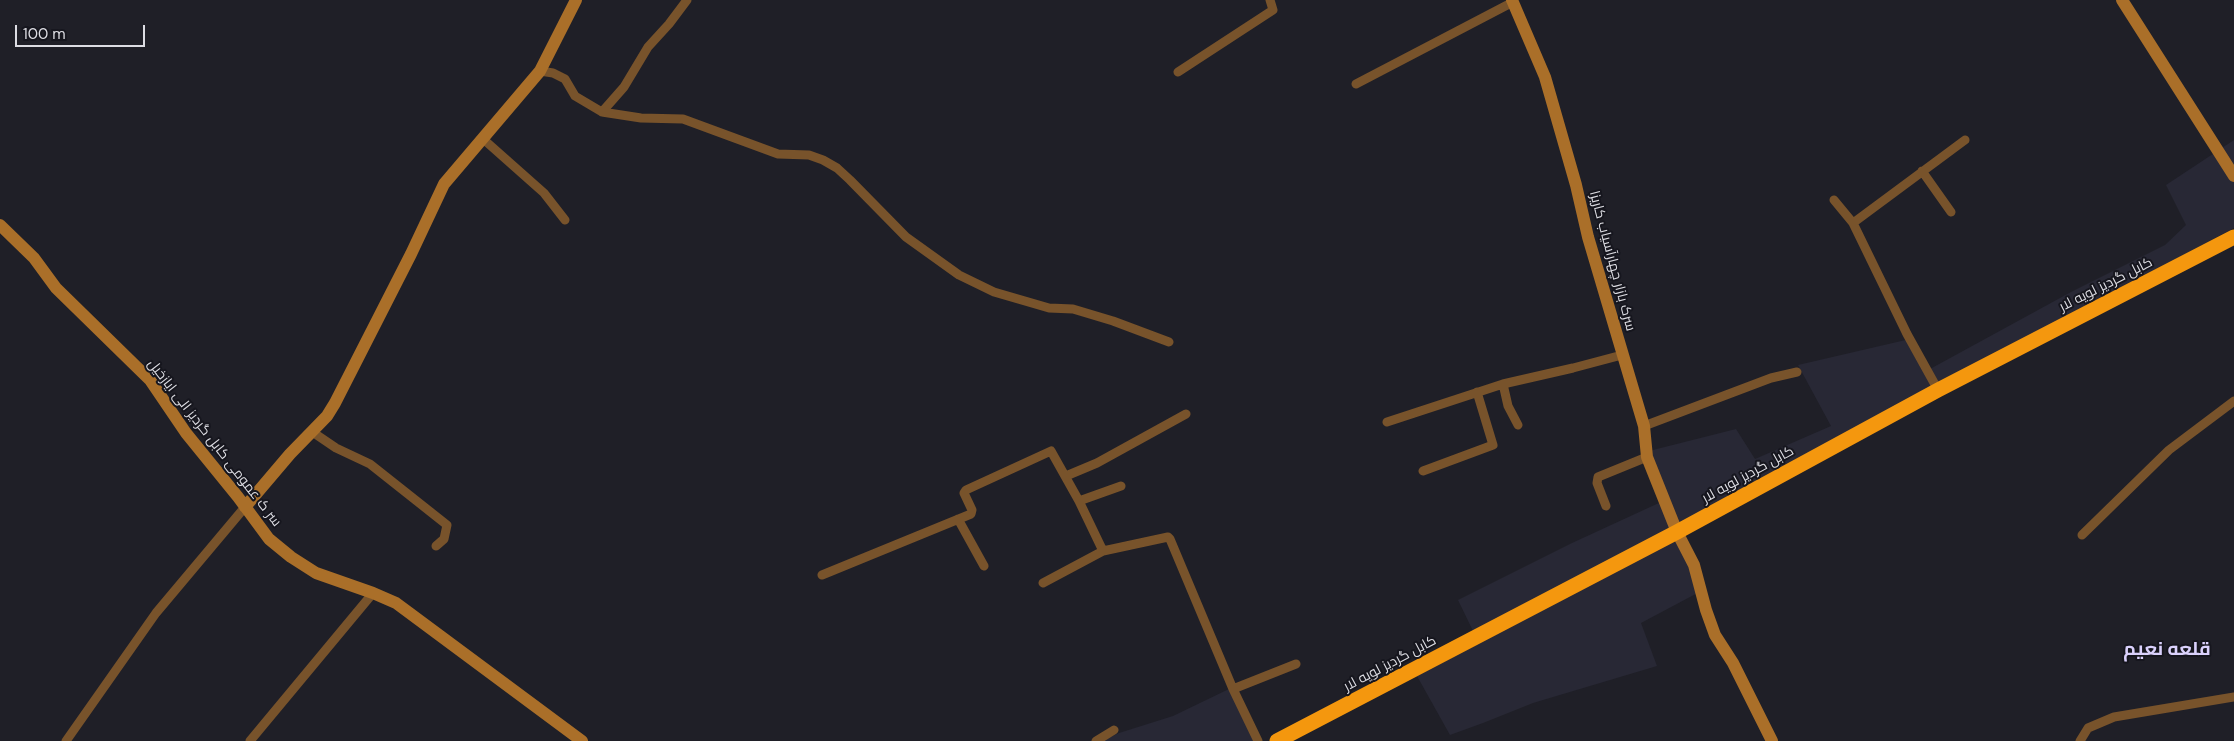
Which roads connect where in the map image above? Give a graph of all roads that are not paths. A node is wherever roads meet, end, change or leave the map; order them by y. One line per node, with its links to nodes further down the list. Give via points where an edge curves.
1 (576, 0): 6 (street)
2 (687, 0): 9 (street, via 648,47 624,88)
3 (1270, 0): 7 (street, via 1273,10)
4 (2122, 0): 13 (street)
5 (1513, 1): 8 (street); 21 (street, سرک بازار چهارآسیاب کاریزا, via 1545,78)
6 (540, 71): 9 (street, via 565,79 575,96); 10 (street)
7 (1178, 72)
8 (1356, 84)
9 (602, 112): 20 (street, via 640,118 684,119 778,154 809,155 823,160 838,168 906,237 959,275 994,292 1049,308 1073,310 1113,321)
10 (482, 138): 16 (street, via 544,193); 31 (street, via 444,184 336,403)
11 (1965, 140): 12 (street)
12 (1922, 172): 15 (street); 17 (street)
13 (2234, 176)
14 (1834, 200): 17 (street)
15 (1951, 212)
16 (565, 220)
17 (1853, 223): 24 (street)
18 (0, 225): 38 (street, سر ک عمومی کابل گردیز الی ایازخیل, via 34,258 56,288 150,380 186,433)
19 (2234, 237): 24 (highway, کابل گردیز لویه لار)
20 (1169, 342)
21 (1622, 355): 23 (street); 30 (street, سرک بازار چهارآسیاب کاریزا)
22 (1796, 372): 30 (street, via 1771,378)
23 (1503, 384): 25 (street); 29 (street, via 1508,406)
24 (1938, 390): 40 (highway, کابل گردیز لویه لار)
25 (1478, 392): 28 (street); 33 (street, via 1493,445)
26 (2234, 401): 41 (street, via 2170,450)
27 (1186, 414): 34 (street, via 1097,463)
28 (1387, 422)
29 (1518, 425)
30 (1644, 426): 32 (street, سرک بازار چهارآسیاب کاریزا)
31 (311, 431): 38 (street); 42 (street, via 336,448 370,464 447,525 444,539)
32 (1647, 457): 37 (street, via 1598,477 1597,483); 40 (street, سرک بازار چهارآسیاب کاریزا)
33 (1423, 471)
34 (1066, 476): 36 (street); 39 (street, via 1051,451 966,490 964,493 972,512)
35 (1121, 486): 36 (street)
36 (1079, 501): 43 (street)
37 (1606, 506)
38 (245, 507): 47 (street, سر ک عمومی کابل گردیز الی ایازخیل, via 269,539 291,557 316,573); 52 (street, via 156,613)
39 (958, 519): 44 (street); 45 (street)
40 (1677, 532): 57 (highway, کابل گردیز لویه لار); 58 (street, سرک بازار چهارآسیاب کاریزا, via 1694,565 1715,635 1733,663)
41 (2082, 534)
42 (436, 546)
43 (1103, 551): 46 (street); 49 (street, via 1170,539)
44 (984, 566)
45 (822, 575)
46 (1043, 583)
47 (373, 593): 53 (street); 54 (street, سر ک عمومی کابل گردیز الی ایازخیل, via 396,604)
48 (1296, 664): 49 (street)
49 (1232, 689): 56 (street)
50 (2234, 698): 59 (street, via 2114,717 2088,728)
51 (1114, 730): 55 (street)
52 (66, 741)
53 (250, 741)
54 (582, 741)
55 (1096, 741)
56 (1258, 741)
57 (1277, 741)
58 (1772, 741)
59 (2080, 741)

